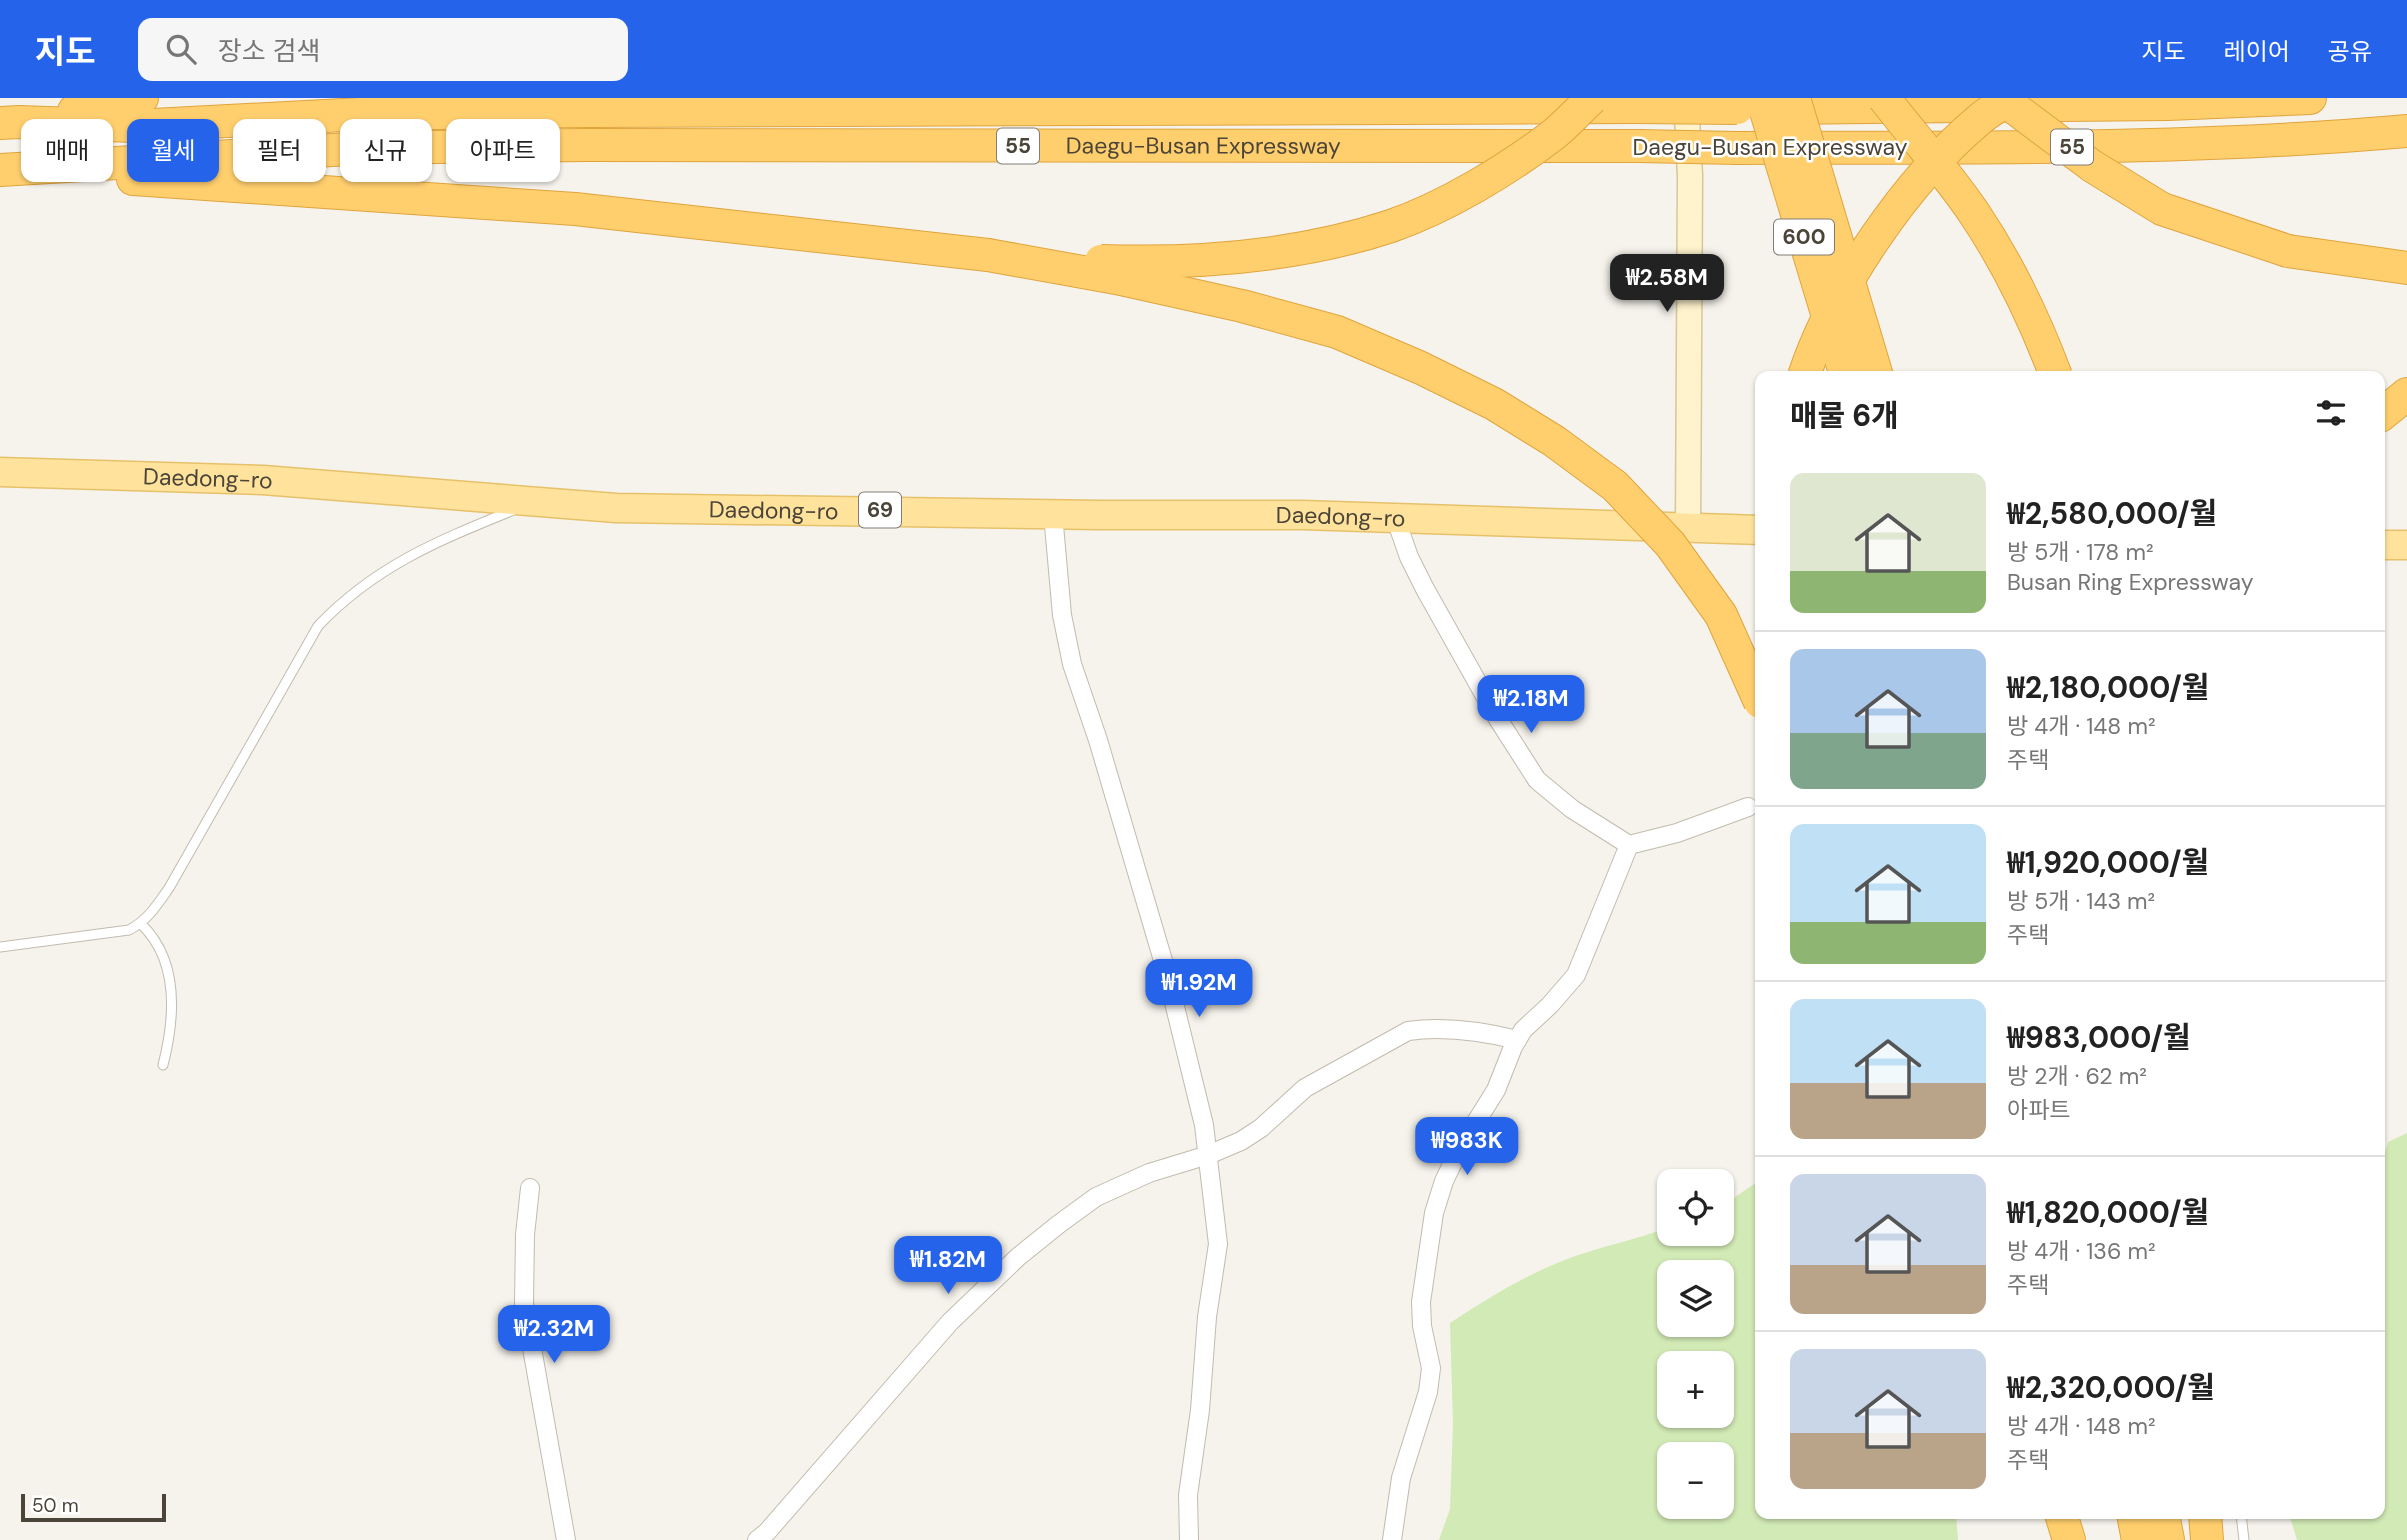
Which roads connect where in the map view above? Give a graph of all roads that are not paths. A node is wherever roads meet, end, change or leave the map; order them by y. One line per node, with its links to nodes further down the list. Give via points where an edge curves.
1 (142, 98): 10 (highway)
2 (1592, 98): 13 (highway, bridge, via 1554,134 1497,172 1393,225 1347,239 1269,254 1196,261)
3 (1686, 98): 23 (street, via 1690,176)
4 (1794, 98): 17 (highway, 600, bridge)
5 (1884, 98): 18 (highway, bridge, via 1973,213 2011,279)
6 (2001, 98): 14 (highway, bridge, via 2092,166 2162,209 2288,251)
7 (2011, 98): 15 (highway, bridge, via 1981,118 1904,199 1857,265)
8 (2309, 98): 9 (highway, Daegu-Busan Expressway / 55, via 2168,104)
9 (1749, 103): 10 (highway, Daegu-Busan Expressway / 55, bridge, via 589,111 362,114 135,126); 16 (highway, 600, bridge)
10 (9, 123)
11 (2407, 131): 12 (highway, Daegu-Busan Expressway / 55, bridge, via 2135,147 376,148)
12 (3, 170): 13 (highway, via 575,209)
13 (988, 255): 27 (highway, bridge, via 1230,303 1336,332 1494,404 1615,486 1670,544 1721,615)
14 (2407, 268)
15 (1806, 371)
16 (1844, 371)
17 (1876, 371)
18 (2054, 371)
19 (0, 472): 20 (main road, Daedong-ro / 69, via 263,480)
20 (534, 501): 21 (main road, Daedong-ro / 69, via 616,508); 30 (lane, via 380,572 318,626 169,888)
21 (1053, 514): 22 (main road, Daedong-ro / 69); 34 (street, via 1062,615 1072,664 1167,974)
22 (1395, 517): 23 (main road, Daedong-ro / 69); 29 (street, via 1424,589 1537,780)
23 (1688, 528): 24 (main road, Daedong-ro / 69)
24 (1755, 530)
25 (2385, 545): 26 (main road)
26 (2407, 545)
27 (1755, 691)
28 (1748, 807): 29 (street)
29 (1629, 845): 32 (street, via 1576,975)
30 (141, 924): 31 (lane, via 129,930); 33 (lane, via 159,947 171,986 171,1034)
31 (0, 947)
32 (1517, 1041): 34 (street, via 1464,1029 1408,1031 1324,1076 1261,1128); 44 (street, via 1496,1090 1444,1181 1434,1213 1421,1302 1431,1368 1401,1478)
33 (163, 1065)
34 (1208, 1155): 42 (street, via 1149,1173 1096,1197 1018,1257 950,1322); 43 (street, via 1218,1244 1188,1495)
35 (530, 1188): 41 (street, via 524,1303)
36 (2062, 1519): 45 (highway)
37 (2134, 1519): 46 (highway)
38 (2164, 1519): 47 (highway)
39 (2205, 1519): 48 (highway)
40 (2242, 1519): 49 (lane)
41 (566, 1540)
42 (757, 1540)
43 (1189, 1540)
44 (1392, 1540)
45 (2069, 1540)
46 (2137, 1540)
47 (2168, 1540)
48 (2207, 1540)
49 (2244, 1540)

